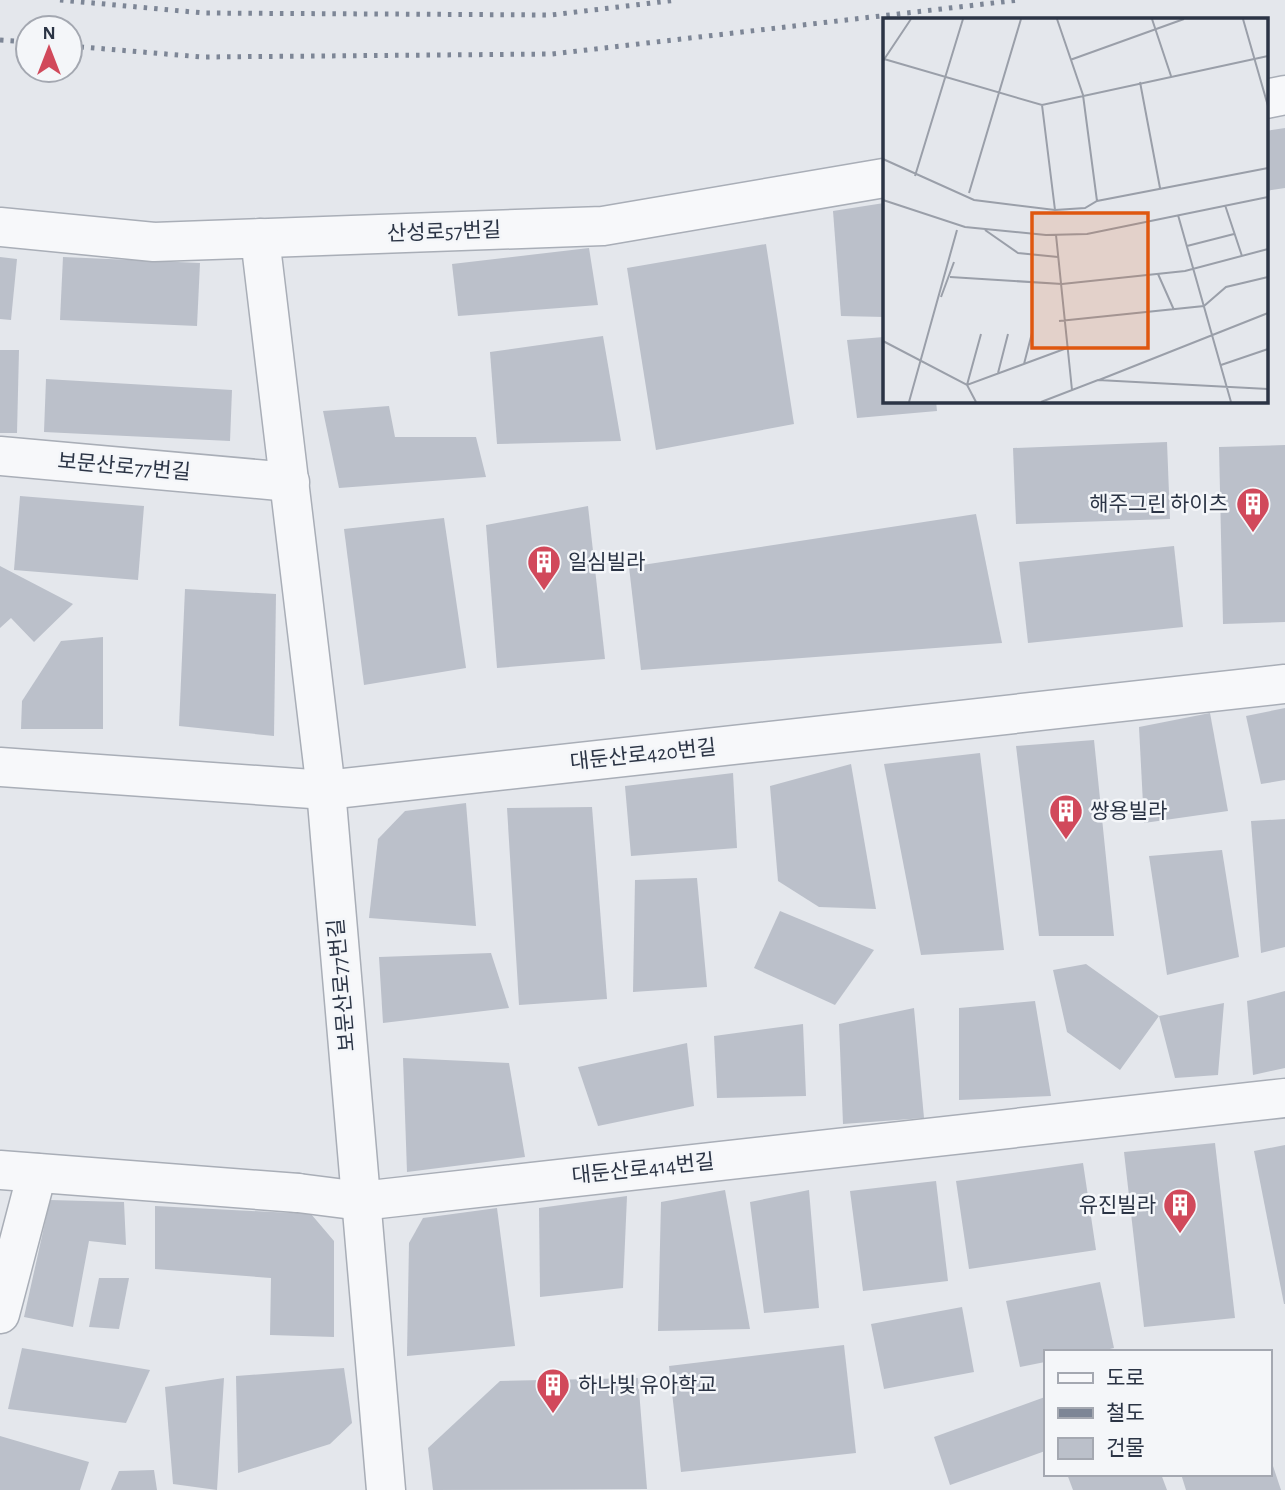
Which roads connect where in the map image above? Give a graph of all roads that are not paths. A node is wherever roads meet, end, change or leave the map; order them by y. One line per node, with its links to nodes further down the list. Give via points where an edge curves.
1 (883, 178): 3 (street, 산성로57번길, via 603,226)
2 (0, 227): 3 (street, 산성로57번길, via 154,242)
3 (260, 238): 5 (street, 보문산로77번길)
4 (0, 456): 5 (street, 보문산로77번길)
5 (290, 482): 8 (street, 보문산로77번길)
6 (1285, 684): 8 (street, 대둔산로420번길)
7 (0, 767): 8 (street, 대둔산로420번길)
8 (326, 790): 11 (street, 보문산로77번길)
9 (1285, 1098): 11 (street, 대둔산로414번길)
10 (18, 1172): 11 (street, 대둔산로414번길); 12 (street)
11 (361, 1200): 13 (street, 보문산로77번길)
12 (0, 1314)
13 (386, 1490)

